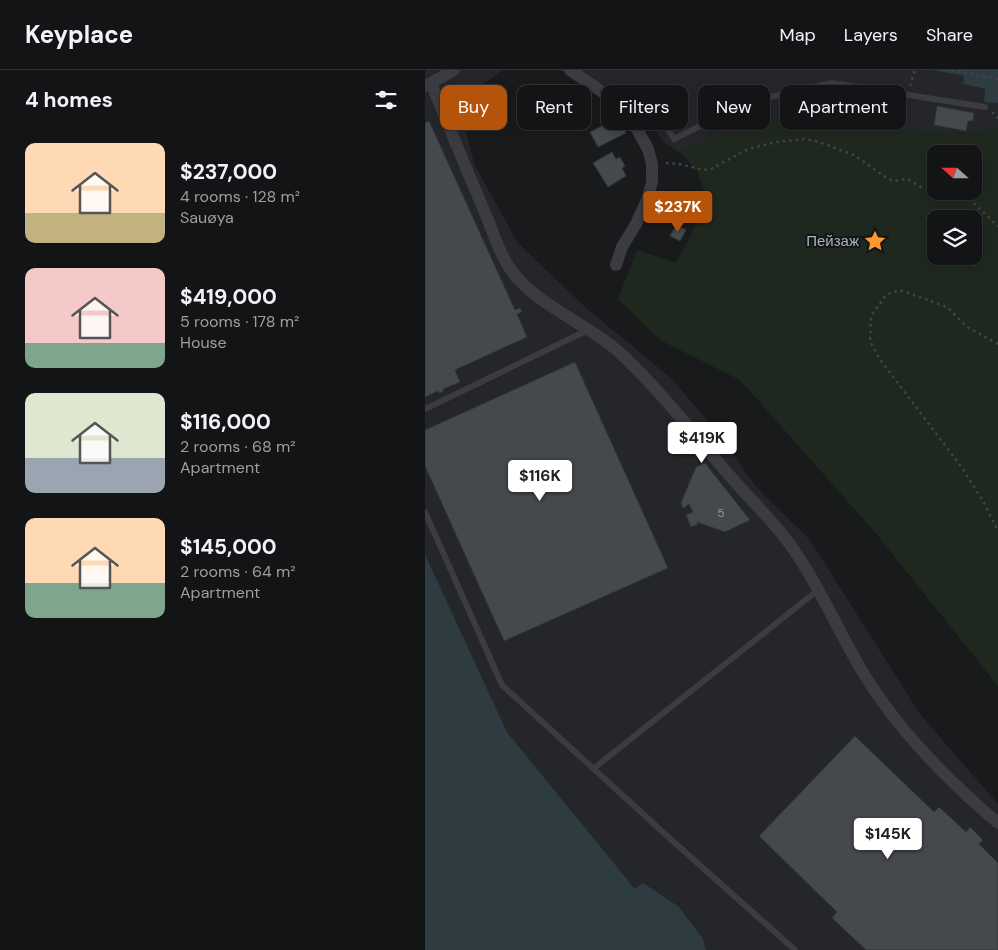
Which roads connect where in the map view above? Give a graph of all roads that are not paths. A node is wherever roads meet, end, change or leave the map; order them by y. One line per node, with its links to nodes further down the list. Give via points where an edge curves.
1 (454, 70): 3 (street)
2 (570, 70): 4 (street)
3 (428, 84): 9 (street, via 509,267 527,288)
4 (601, 92)
5 (985, 107): 7 (lane, via 832,83 748,102 674,139)
6 (638, 130): 8 (street, via 648,149 652,182 647,200)
7 (668, 130)
8 (616, 265)
9 (589, 329): 10 (lane); 12 (street, via 617,351 687,426 789,543)
10 (425, 409)
11 (425, 512): 13 (lane, via 502,685)
12 (818, 590): 13 (lane); 14 (street, via 861,670 906,732 935,765)
13 (593, 769): 15 (lane)
14 (998, 823)
15 (795, 950)

